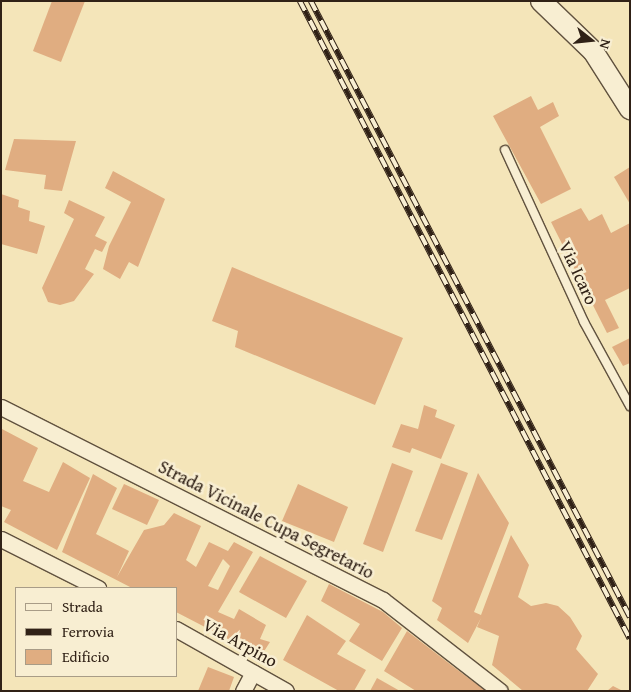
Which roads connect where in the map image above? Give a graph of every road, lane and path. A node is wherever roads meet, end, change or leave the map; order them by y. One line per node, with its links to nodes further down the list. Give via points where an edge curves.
1 (540, 1): 2 (street, via 593,51)
2 (630, 109)
3 (505, 150): 4 (lane, Via Icaro, via 584,322)
4 (630, 406)
5 (1, 407): 12 (street, Strada Vicinale Cupa Segretario, via 383,600)
6 (1, 539): 7 (street)
7 (96, 587)
8 (178, 630): 9 (street, Via Arpino)
9 (253, 672): 10 (street); 11 (street, Via Arpino)
10 (243, 691)
11 (286, 691)
12 (500, 691)

